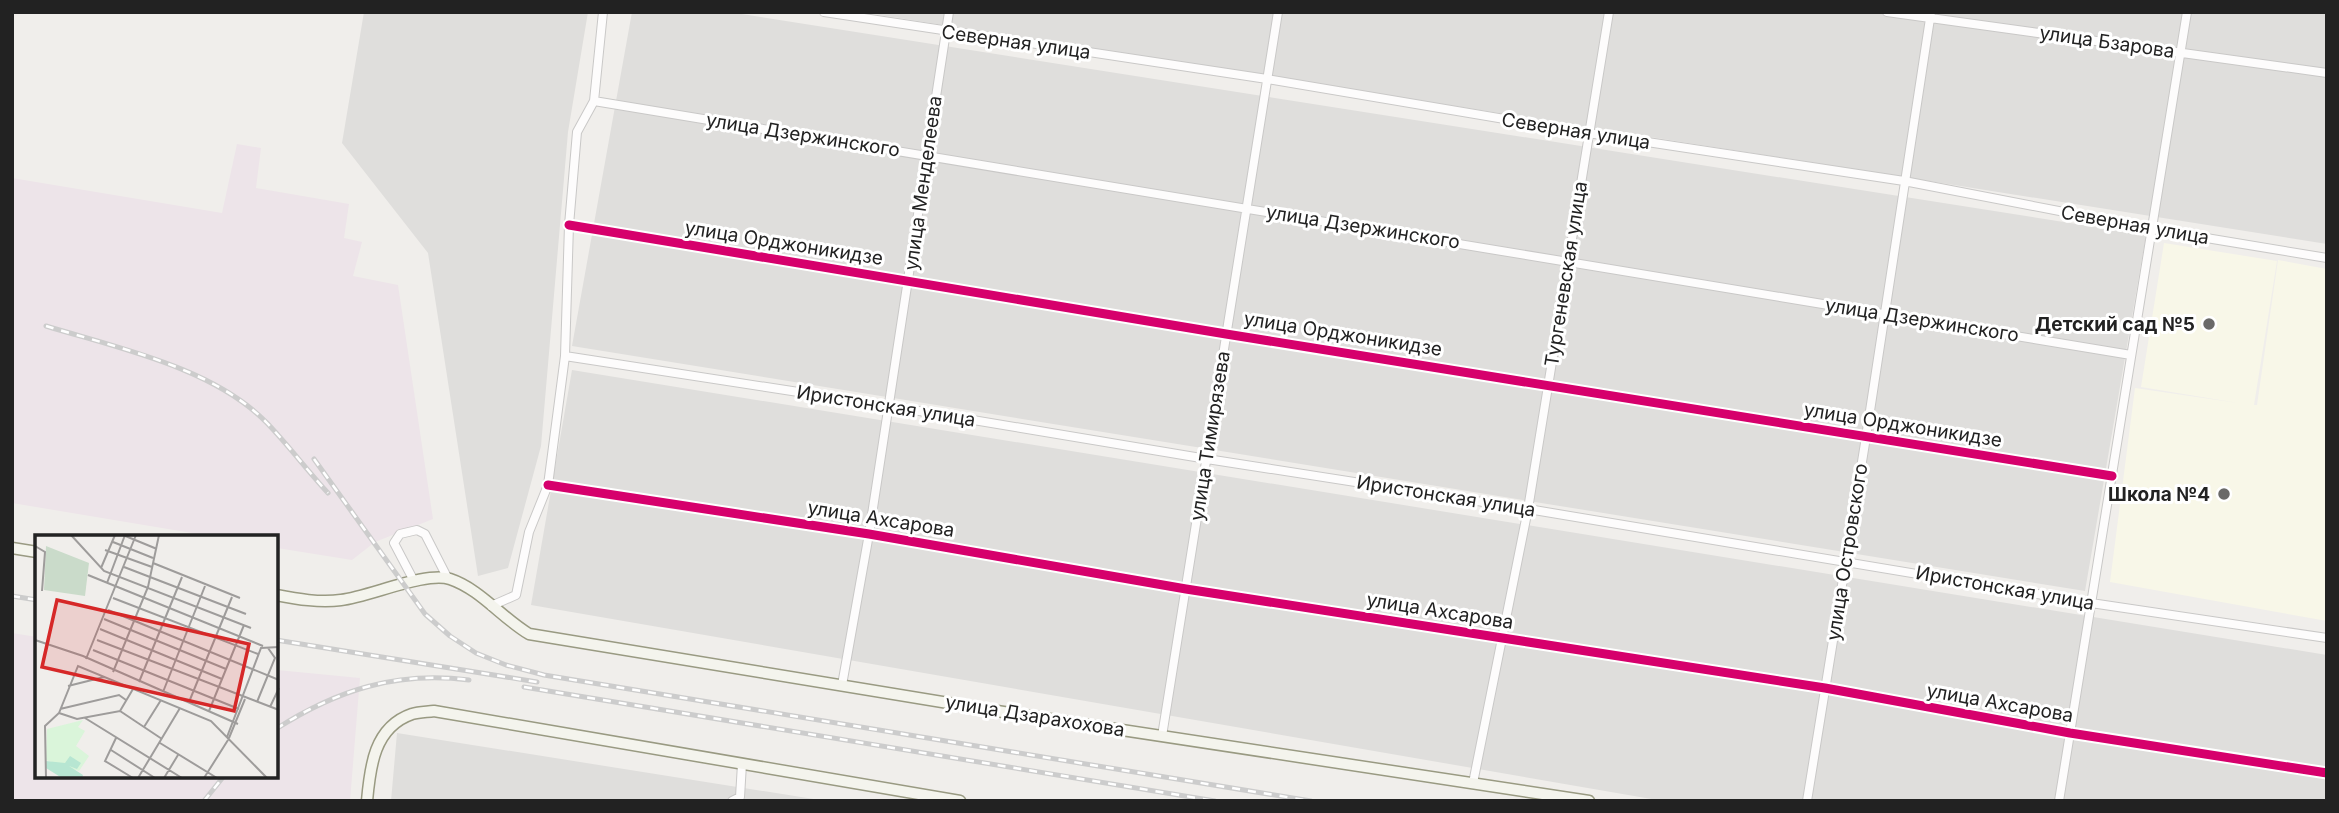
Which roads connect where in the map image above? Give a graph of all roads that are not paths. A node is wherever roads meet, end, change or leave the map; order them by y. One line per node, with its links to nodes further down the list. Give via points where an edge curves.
1 (603, 12): 13 (street)
2 (824, 12): 9 (street, Северная улица)
3 (949, 12): 9 (street, улица Менделеева)
4 (1278, 12): 12 (street, улица Тимирязева)
5 (1609, 12): 14 (street, Тургеневская улица)
6 (1887, 12): 8 (street, улица Бзарова)
7 (2187, 12): 10 (street)
8 (1930, 15): 10 (street, улица Бзарова); 16 (street, улица Островского)
9 (946, 32): 12 (street, Северная улица); 15 (street, улица Менделеева)
10 (2181, 52): 11 (street, улица Бзарова); 19 (street)
11 (2327, 72)
12 (1267, 79): 14 (street, Северная улица); 17 (street, улица Тимирязева)
13 (594, 101): 15 (street, улица Дзержинского); 18 (street, via 578,132)
14 (1588, 134): 16 (street, Северная улица); 21 (street, Тургеневская улица)
15 (926, 155): 17 (street, улица Дзержинского); 22 (street, улица Менделеева)
16 (1904, 181): 19 (street, Северная улица); 23 (street, улица Островского)
17 (1247, 208): 21 (street, улица Дзержинского); 24 (street, улица Тимирязева)
18 (569, 225): 22 (street, улица Орджоникидзе); 26 (street)
19 (2152, 229): 20 (street, Северная улица); 25 (street)
20 (2327, 258)
21 (1567, 261): 23 (street, улица Дзержинского); 27 (street, Тургеневская улица)
22 (908, 281): 24 (street, улица Орджоникидзе); 28 (street, улица Менделеева)
23 (1883, 314): 25 (street, улица Дзержинского); 29 (street, улица Островского)
24 (1226, 334): 27 (street, улица Орджоникидзе); 30 (street, улица Тимирязева)
25 (2131, 355): 31 (street)
26 (565, 356): 28 (street, Иристонская улица); 32 (street)
27 (1550, 384): 29 (street, улица Орджоникидзе); 33 (street, Тургеневская улица)
28 (888, 406): 30 (street, Иристонская улица); 34 (street, улица Менделеева)
29 (1866, 437): 31 (street, улица Орджоникидзе); 37 (street, улица Островского)
30 (1207, 459): 33 (street, Иристонская улица); 40 (street, улица Тимирязева)
31 (2112, 476): 42 (street)
32 (548, 485): 34 (street, улица Ахсарова); 43 (street, via 529,532 516,595)
33 (1528, 509): 37 (street, Иристонская улица); 44 (street, Тургеневская улица)
34 (869, 534): 40 (street, улица Ахсарова); 46 (street, улица Менделеева)
35 (12, 548): 36 (street)
36 (35, 552)
37 (1845, 561): 42 (street, Иристонская улица); 47 (street, улица Островского)
38 (447, 577): 39 (street); 39 (street, via 425,534 417,530 400,534 394,543); 43 (street, улица Дзарахохова, via 464,584)
39 (414, 581): 41 (street, via 340,600)
40 (1186, 589): 44 (street, улица Ахсарова); 49 (street, улица Тимирязева)
41 (278, 595)
42 (2091, 604): 45 (street, Иристонская улица); 48 (street)
43 (491, 606): 46 (street, улица Дзарахохова, via 529,634)
44 (1503, 638): 47 (street, улица Ахсарова); 52 (street, Тургеневская улица)
45 (2327, 638)
46 (842, 685): 49 (street, улица Дзарахохова)
47 (1825, 688): 48 (street, улица Ахсарова); 57 (street, улица Островского)
48 (2070, 733): 51 (street, улица Ахсарова); 58 (street)
49 (1162, 736): 52 (street, улица Дзарахохова)
50 (743, 764): 53 (street); 54 (street, via 434,711 412,714 381,737 370,763); 55 (street)
51 (2327, 773)
52 (1473, 783): 56 (street, улица Дзарахохова)
53 (738, 800)
54 (367, 801)
55 (960, 801)
56 (1590, 801)
57 (1807, 801)
58 (2059, 801)

